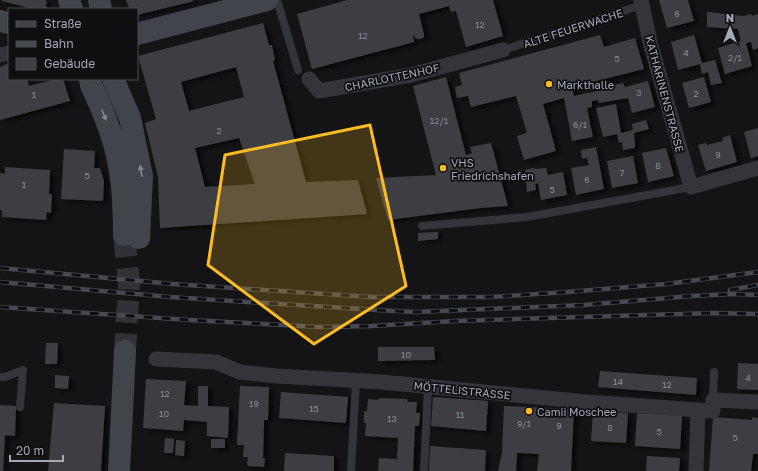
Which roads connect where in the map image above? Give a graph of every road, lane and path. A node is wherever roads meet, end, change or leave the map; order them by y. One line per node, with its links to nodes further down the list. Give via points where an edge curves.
1 (267, 0): 4 (street)
2 (277, 0): 6 (lane)
3 (641, 2): 5 (lane, ALTE FEUERWACHE); 11 (street, KATHARINENSTRASSE)
4 (138, 34)
5 (503, 50): 7 (street, CHARLOTTENHOF, via 411,75 319,91)
6 (298, 70)
7 (309, 79)
8 (90, 80): 9 (street, one-way to 9, via 110,131 120,167 124,208 132,236 142,176 130,118)
9 (113, 80)
10 (758, 168): 11 (street)
11 (691, 187): 12 (lane, via 527,217)
12 (422, 226)
13 (125, 351): 24 (street)
14 (156, 359): 17 (street, MÖTTELISTRASSE, via 216,362 240,372)
15 (714, 372): 19 (lane)
16 (0, 377): 21 (lane, via 23,370)
17 (356, 381): 18 (street, MÖTTELISTRASSE); 25 (lane)
18 (428, 387): 23 (street, MÖTTELISTRASSE); 26 (lane)
19 (713, 402): 20 (street, MÖTTELISTRASSE); 22 (lane); 23 (street, MÖTTELISTRASSE, via 713,411)
20 (758, 402)
21 (20, 407)
22 (758, 407)
23 (698, 410): 27 (street)
24 (119, 471)
25 (351, 471)
26 (424, 471)
27 (696, 471)

